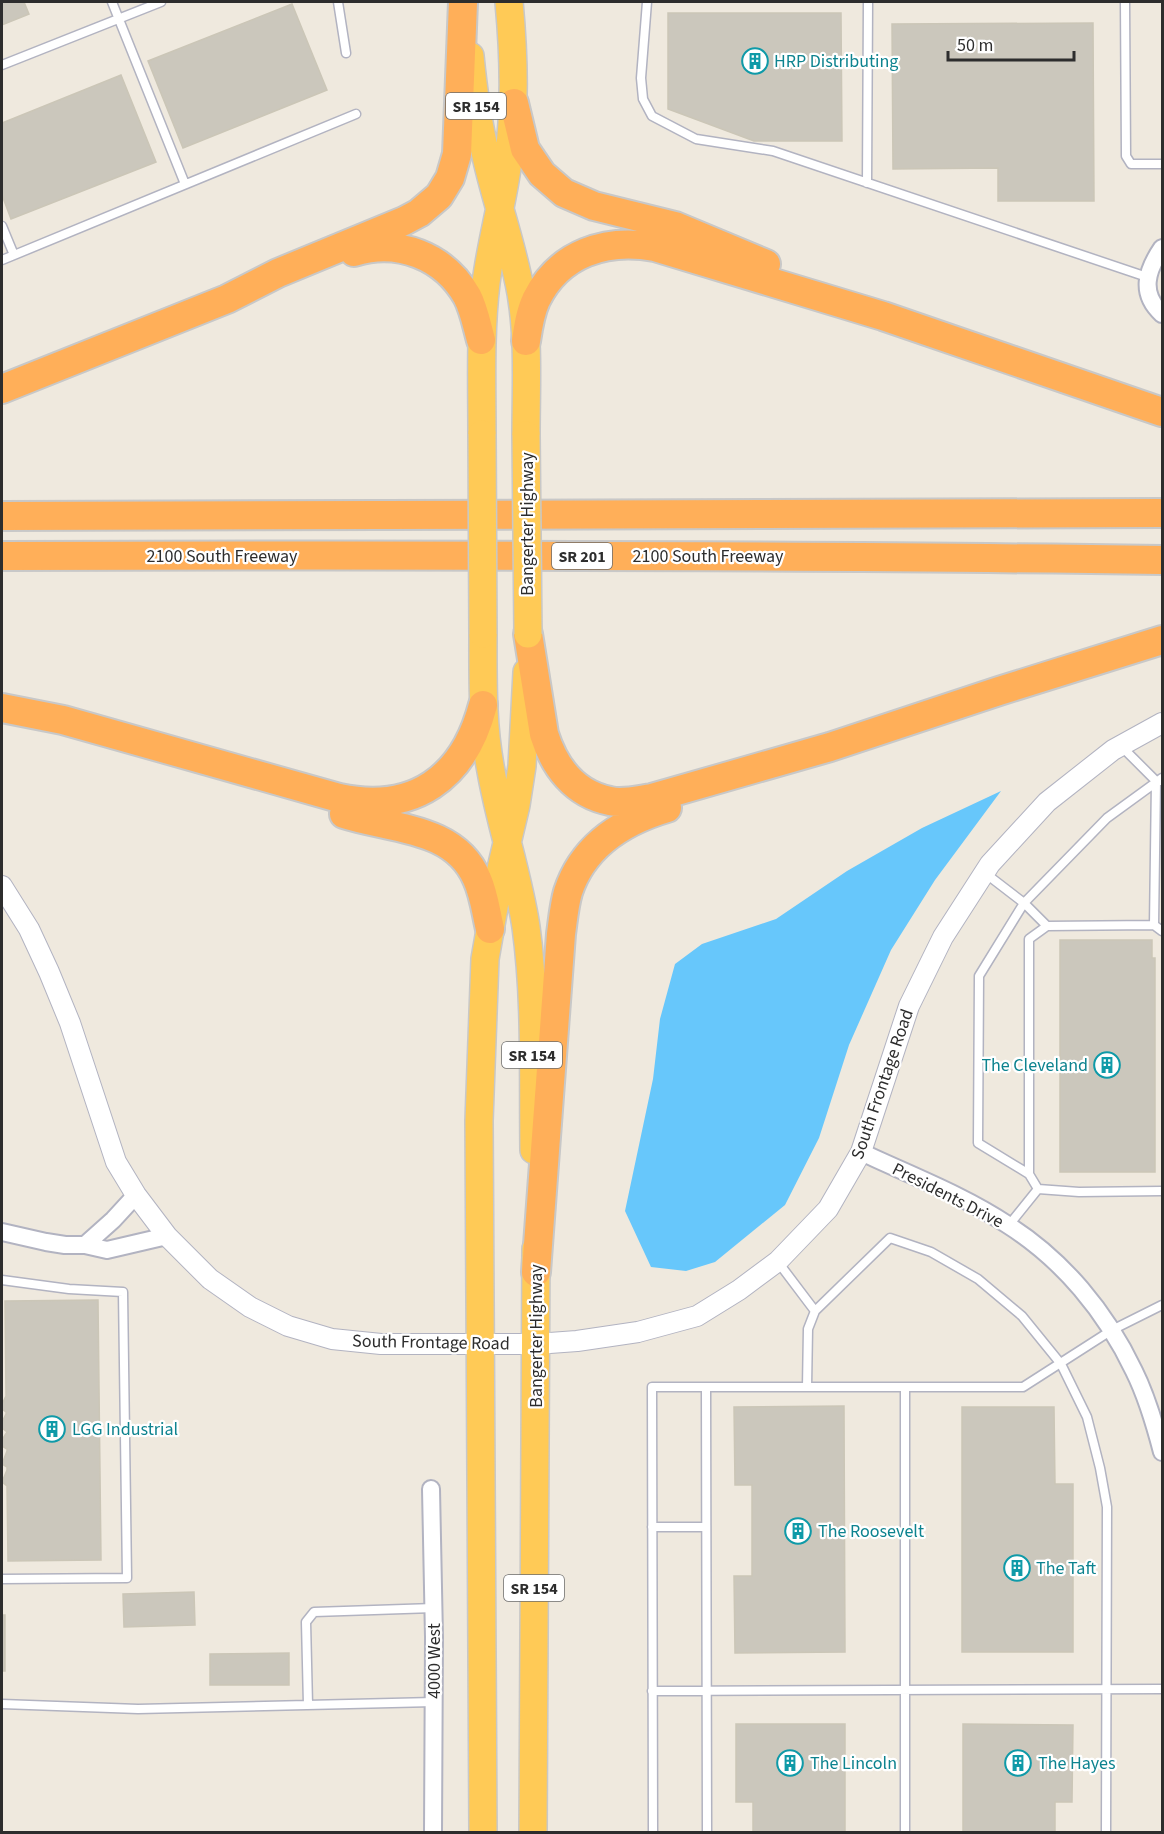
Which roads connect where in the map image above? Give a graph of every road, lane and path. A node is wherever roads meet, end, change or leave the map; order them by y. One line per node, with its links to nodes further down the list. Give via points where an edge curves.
1 (111, 2): 9 (lane)
2 (161, 2): 9 (lane)
3 (338, 2): 10 (lane)
4 (464, 2): 17 (highway, Bangerter Highway / SR 154, via 478,118); 23 (highway, via 457,154 450,178 439,196 404,221 278,273)
5 (509, 2): 12 (highway, Bangerter Highway / SR 154)
6 (647, 2): 15 (lane, via 641,78 643,99 652,116 696,139 773,151)
7 (868, 2): 15 (lane)
8 (1125, 2): 14 (lane, via 1126,156 1131,164)
9 (118, 19): 11 (lane); 16 (lane)
10 (346, 53)
11 (2, 65)
12 (514, 103): 17 (highway, Bangerter Highway / SR 154); 25 (highway, via 525,149 542,174 564,193 594,206 696,233)
13 (356, 114): 16 (lane)
14 (1162, 164)
15 (867, 183): 22 (lane)
16 (185, 184): 20 (lane)
17 (500, 208): 26 (highway, Bangerter Highway / SR 154, via 486,283); 27 (highway, Bangerter Highway / SR 154, via 516,267)
18 (2, 226): 20 (lane)
19 (1162, 248): 22 (street)
20 (14, 255): 21 (lane)
21 (2, 260)
22 (1148, 285): 24 (street, via 1156,309)
23 (227, 299): 26 (highway, via 362,250 395,247 429,258 456,280 470,303); 28 (highway)
24 (1162, 314)
25 (884, 316): 27 (highway, via 655,247 613,244 577,256 549,280 534,307); 29 (highway)
26 (482, 340): 36 (highway, Bangerter Highway / SR 154, bridge)
27 (526, 341): 34 (highway, Bangerter Highway / SR 154, bridge)
28 (2, 389)
29 (1162, 412)
30 (1162, 513): 31 (highway)
31 (2, 516)
32 (2, 556): 33 (highway, 2100 South Freeway / SR 201)
33 (1162, 560)
34 (528, 634): 41 (highway, via 549,750 568,778 595,796 618,802 652,798); 43 (highway, Bangerter Highway / SR 154, via 522,765)
35 (1162, 640): 41 (highway)
36 (483, 705): 38 (highway, via 468,746 444,777 410,797 376,802 339,798); 43 (highway, Bangerter Highway / SR 154, via 491,771)
37 (2, 708): 38 (highway)
38 (63, 720): 49 (highway, via 350,816 439,839 460,855 477,876)
39 (1162, 723): 40 (street, South Frontage Road)
40 (1122, 746): 42 (lane); 44 (street, South Frontage Road, via 1047,802)
41 (830, 747): 61 (highway, via 795,769 632,820 596,846 573,879 561,934)
42 (1160, 780): 46 (lane, via 1107,818); 47 (lane)
43 (507, 841): 49 (highway, Bangerter Highway / SR 154); 61 (highway, Bangerter Highway / SR 154, via 526,926 531,989)
44 (985, 873): 46 (lane); 51 (street, South Frontage Road, via 943,937 909,1006)
45 (2, 886): 55 (street, South Frontage Road, via 29,929 49,972 116,1162)
46 (1024, 903): 48 (lane); 52 (lane, via 980,976 978,1143)
47 (1154, 925): 48 (lane); 50 (lane)
48 (1047, 926): 52 (lane, via 1029,939)
49 (490, 929): 66 (highway, Bangerter Highway / SR 154, via 485,959 480,1081)
50 (1162, 932)
51 (861, 1152): 56 (street, Presidents Drive); 60 (street, South Frontage Road, via 828,1209)
52 (1029, 1174): 53 (lane)
53 (1038, 1189): 54 (lane); 56 (lane)
54 (1162, 1191)
55 (136, 1195): 58 (street, South Frontage Road); 59 (street)
56 (1009, 1225): 65 (street, Presidents Drive, via 1053,1259 1088,1296)
57 (2, 1232): 59 (street, via 57,1244)
58 (167, 1236): 59 (street, via 107,1250); 66 (street, South Frontage Road, via 210,1278 250,1307 288,1326 332,1338 381,1344)
59 (85, 1245)
60 (778, 1261): 64 (lane); 67 (street, South Frontage Road, via 697,1316 638,1332)
61 (536, 1272): 67 (highway, Bangerter Highway / SR 154)
62 (2, 1280): 76 (lane, via 123,1292 127,1578)
63 (1162, 1305): 65 (lane)
64 (815, 1311): 68 (lane, via 890,1238 931,1252 978,1279 1022,1316); 70 (lane, via 808,1329)
65 (1112, 1330): 68 (lane); 72 (street, Presidents Drive, via 1151,1412)
66 (480, 1344): 67 (street, South Frontage Road); 87 (highway, Bangerter Highway / SR 154)
67 (536, 1344): 88 (highway, Bangerter Highway / SR 154)
68 (1061, 1364): 71 (lane, via 1023,1387); 80 (lane, via 1087,1417 1107,1507)
69 (706, 1387): 70 (lane); 74 (lane, via 652,1387); 75 (lane)
70 (807, 1387): 71 (lane)
71 (905, 1387): 79 (lane)
72 (1162, 1452)
73 (431, 1489): 77 (street, 4000 West)
74 (652, 1527): 75 (lane); 81 (lane)
75 (706, 1527): 82 (lane)
76 (2, 1579)
77 (434, 1608): 83 (street, 4000 West); 85 (lane, via 314,1612 306,1622)
78 (1162, 1689): 80 (lane)
79 (905, 1690): 80 (lane); 82 (lane); 91 (lane)
80 (1106, 1690): 92 (lane)
81 (652, 1691): 82 (lane); 89 (lane)
82 (706, 1691): 90 (lane)
83 (434, 1702): 85 (lane); 86 (street, 4000 West)
84 (2, 1704): 85 (lane, via 138,1709)
85 (308, 1705)
86 (433, 1833)
87 (483, 1833)
88 (533, 1833)
89 (653, 1833)
90 (706, 1833)
91 (905, 1833)
92 (1106, 1833)

